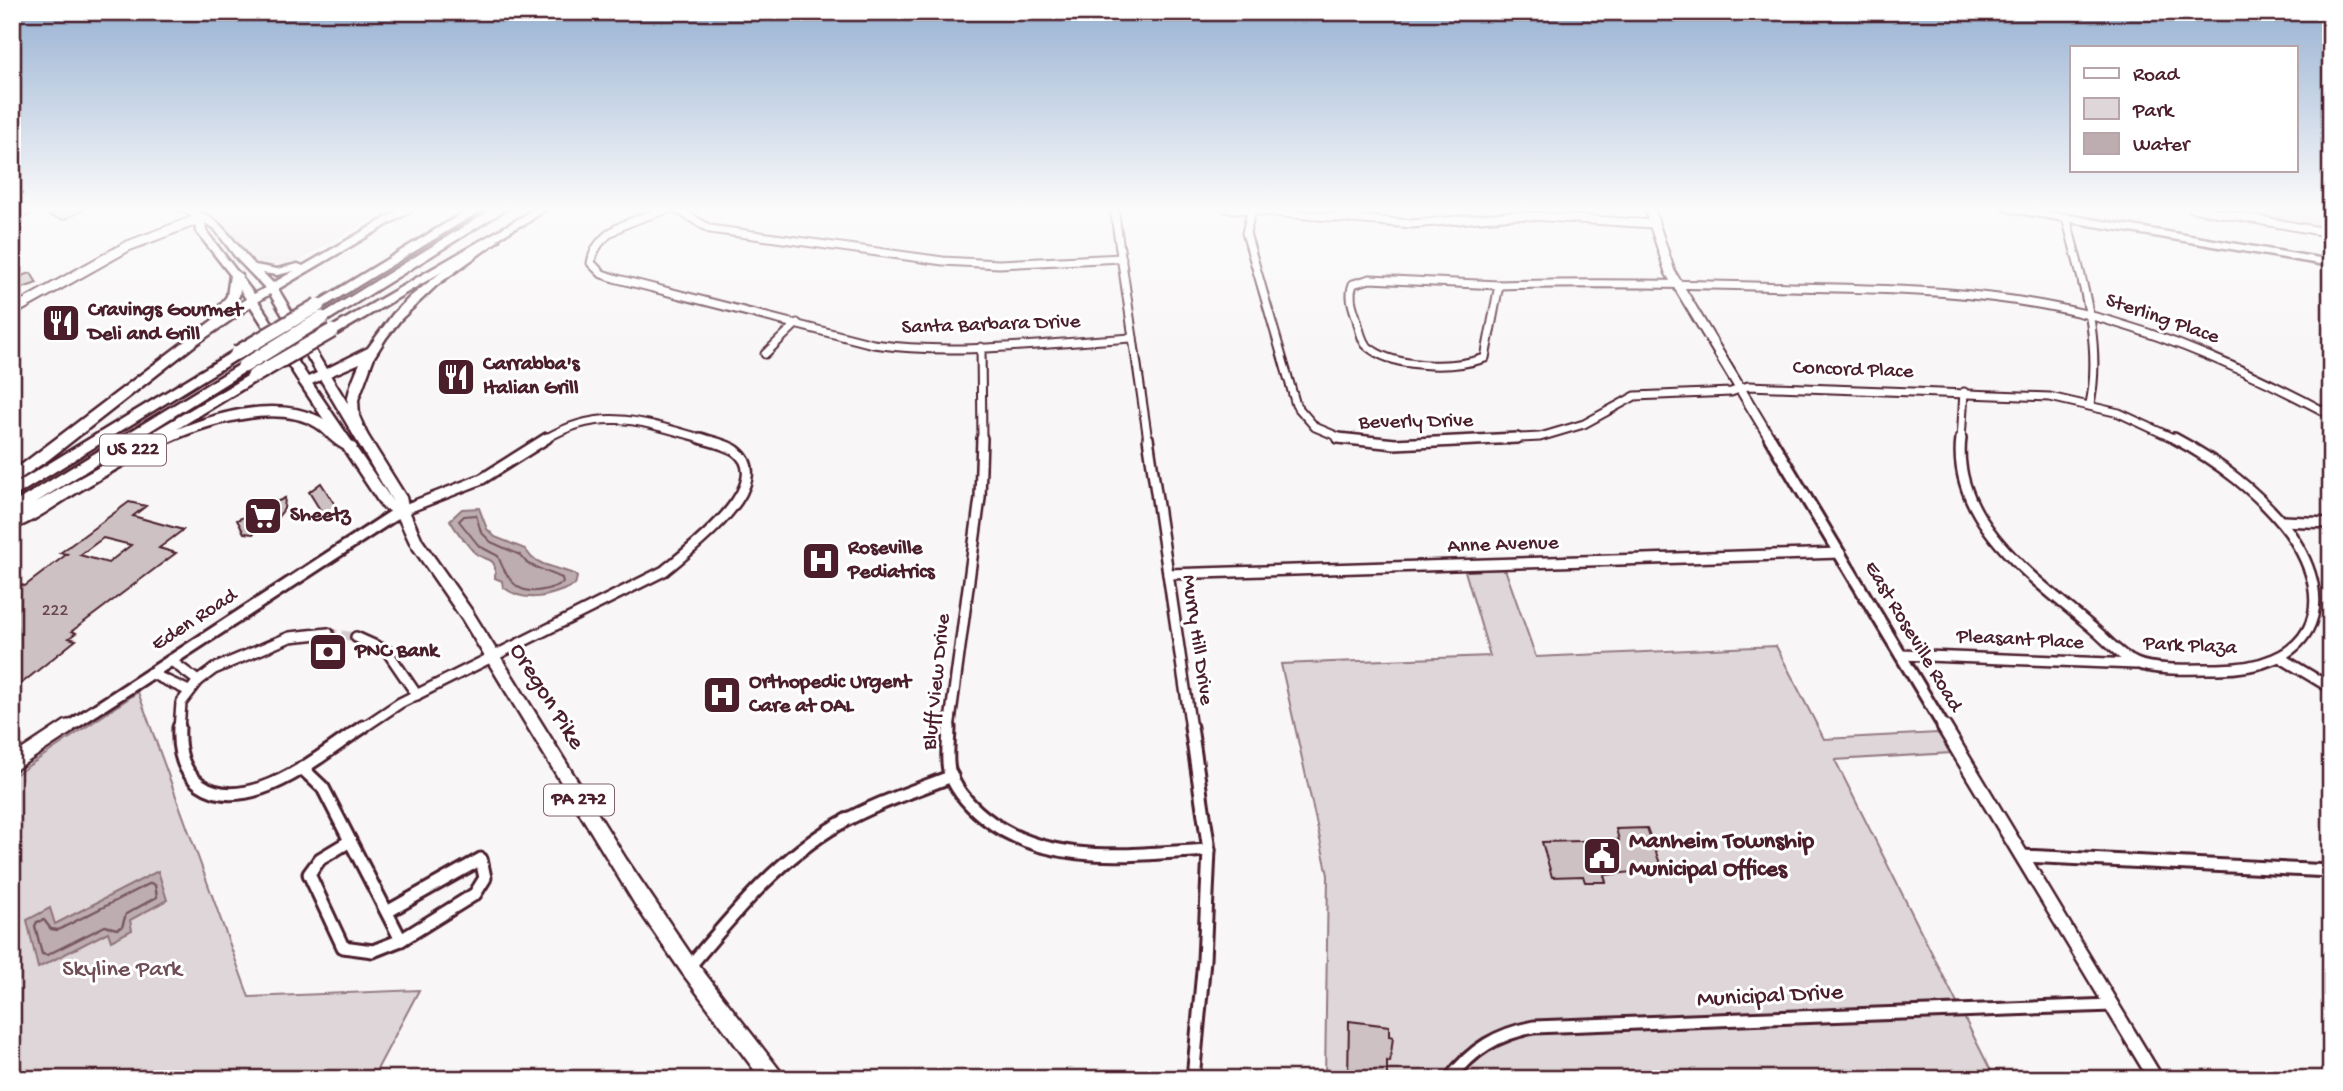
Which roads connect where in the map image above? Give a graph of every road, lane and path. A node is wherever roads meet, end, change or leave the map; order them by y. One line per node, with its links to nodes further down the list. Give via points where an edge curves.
1 (1122, 258): 30 (street, Murry Hill Drive)
2 (105, 259): 25 (street)
3 (223, 259): 20 (main road, Oregon Pike)
4 (244, 259): 19 (main road, Oregon Pike)
5 (319, 259): 19 (main road, via 286,270)
6 (324, 259): 23 (main road)
7 (402, 259): 26 (highway)
8 (413, 259): 26 (highway)
9 (455, 259): 34 (highway, US 222, bridge, via 332,331)
10 (468, 259): 32 (main road, via 396,316)
11 (592, 259): 28 (street, Santa Barbara Drive, via 602,274 614,278)
12 (928, 259): 13 (street, via 1021,264)
13 (1107, 259)
14 (1254, 259): 37 (street, Beverly Drive, via 1296,405 1312,425 1335,438 1373,444 1527,438 1575,428 1635,397)
15 (1665, 259): 21 (street, East Roseville Road)
16 (2076, 259): 27 (street)
17 (2307, 259): 18 (main road)
18 (2331, 263)
19 (250, 267): 23 (main road, Oregon Pike / PA 272)
20 (236, 275): 24 (main road, Oregon Pike / PA 272); 29 (highway, US 222, via 233,296)
21 (1676, 282): 22 (street, Sterling Place); 27 (street, Sterling Place, via 1937,291); 37 (street, East Roseville Road)
22 (1499, 285): 22 (street, Sterling Place, via 1485,358 1473,362 1406,364 1374,352 1364,343 1349,294 1353,284 1370,279)
23 (272, 288): 24 (main road); 35 (main road, Oregon Pike / PA 272)
24 (252, 300): 29 (highway); 36 (main road, Oregon Pike / PA 272)
25 (12, 311)
26 (320, 312): 34 (highway, bridge)
27 (2089, 316): 39 (street, via 2095,380); 40 (street, Sterling Place, via 2208,355)
28 (797, 323): 31 (street, Santa Barbara Drive, via 904,349); 33 (street)
29 (199, 335): 42 (highway, US 222)
30 (1133, 338): 31 (street, Santa Barbara Drive); 50 (street, Murry Hill Drive)
31 (981, 347): 65 (street, Bluff View Drive, via 980,498 949,726)
32 (374, 348): 35 (main road); 41 (main road, via 354,391 351,412)
33 (765, 354)
34 (245, 365): 43 (highway); 44 (highway); 48 (highway, US 222)
35 (324, 374): 36 (main road); 41 (main road, Oregon Pike / PA 272)
36 (305, 382): 41 (main road, Oregon Pike / PA 272)
37 (1740, 389): 38 (street, Concord Place); 49 (street, East Roseville Road)
38 (1964, 392): 39 (street, Park Plaza, via 2043,396); 57 (street, Park Plaza, via 1959,459 1973,504 2022,569)
39 (2090, 404): 46 (street, Park Plaza, via 2137,421 2208,459)
40 (2331, 415)
41 (357, 445): 45 (main road, Oregon Pike / PA 272, via 387,504); 48 (highway, via 308,417 247,412 151,447)
42 (12, 479)
43 (12, 493)
44 (12, 511)
45 (400, 511): 54 (main road, Oregon Pike / PA 272); 54 (street, via 482,480 554,432 594,419 625,417 723,444 742,457 749,477 743,495 679,561); 56 (street, Eden Road)
46 (2282, 521): 47 (street); 55 (street, Park Plaza, via 2311,571 2316,597 2307,635)
47 (2331, 523)
48 (12, 524)
49 (1840, 553): 50 (street, Anne Avenue); 53 (street, East Roseville Road)
50 (1168, 574): 67 (street, Murry Hill Drive)
51 (328, 633): 59 (street, via 290,636 214,669)
52 (356, 637): 62 (street, via 386,647)
53 (1901, 655): 57 (street, Pleasant Place); 68 (street, East Roseville Road)
54 (492, 657): 62 (street); 72 (main road, Oregon Pike / PA 272, via 608,847)
55 (2281, 658): 57 (street, Park Plaza, via 2231,669); 60 (street)
56 (170, 660): 58 (street, Eden Road); 59 (street)
57 (2136, 664)
58 (150, 673): 61 (street); 63 (street, Eden Road)
59 (198, 681): 61 (street)
60 (2331, 688)
61 (189, 691): 64 (street, via 181,703 180,752 185,770 197,784 210,790 245,793)
62 (418, 695): 64 (street)
63 (12, 764)
64 (302, 768): 66 (street, via 323,788)
65 (952, 776): 67 (street, Bluff View Drive, via 980,815 1026,844 1082,852); 72 (street, via 822,835 764,885)
66 (350, 841): 70 (street); 71 (street, via 320,859 309,874 343,947 362,954)
67 (1209, 849): 75 (street, Murry Hill Drive)
68 (2022, 856): 69 (street); 73 (street, East Roseville Road)
69 (2331, 871)
70 (387, 912): 71 (street); 71 (street, via 481,859 486,870 484,883 475,894)
71 (401, 940)
72 (689, 968): 74 (main road, Oregon Pike / PA 272)
73 (2112, 1005): 76 (street, Municipal Drive, via 1534,1027 1489,1041 1469,1054); 77 (street, East Roseville Road)
74 (774, 1079)
75 (1193, 1079)
76 (1450, 1079)
77 (2156, 1079)

